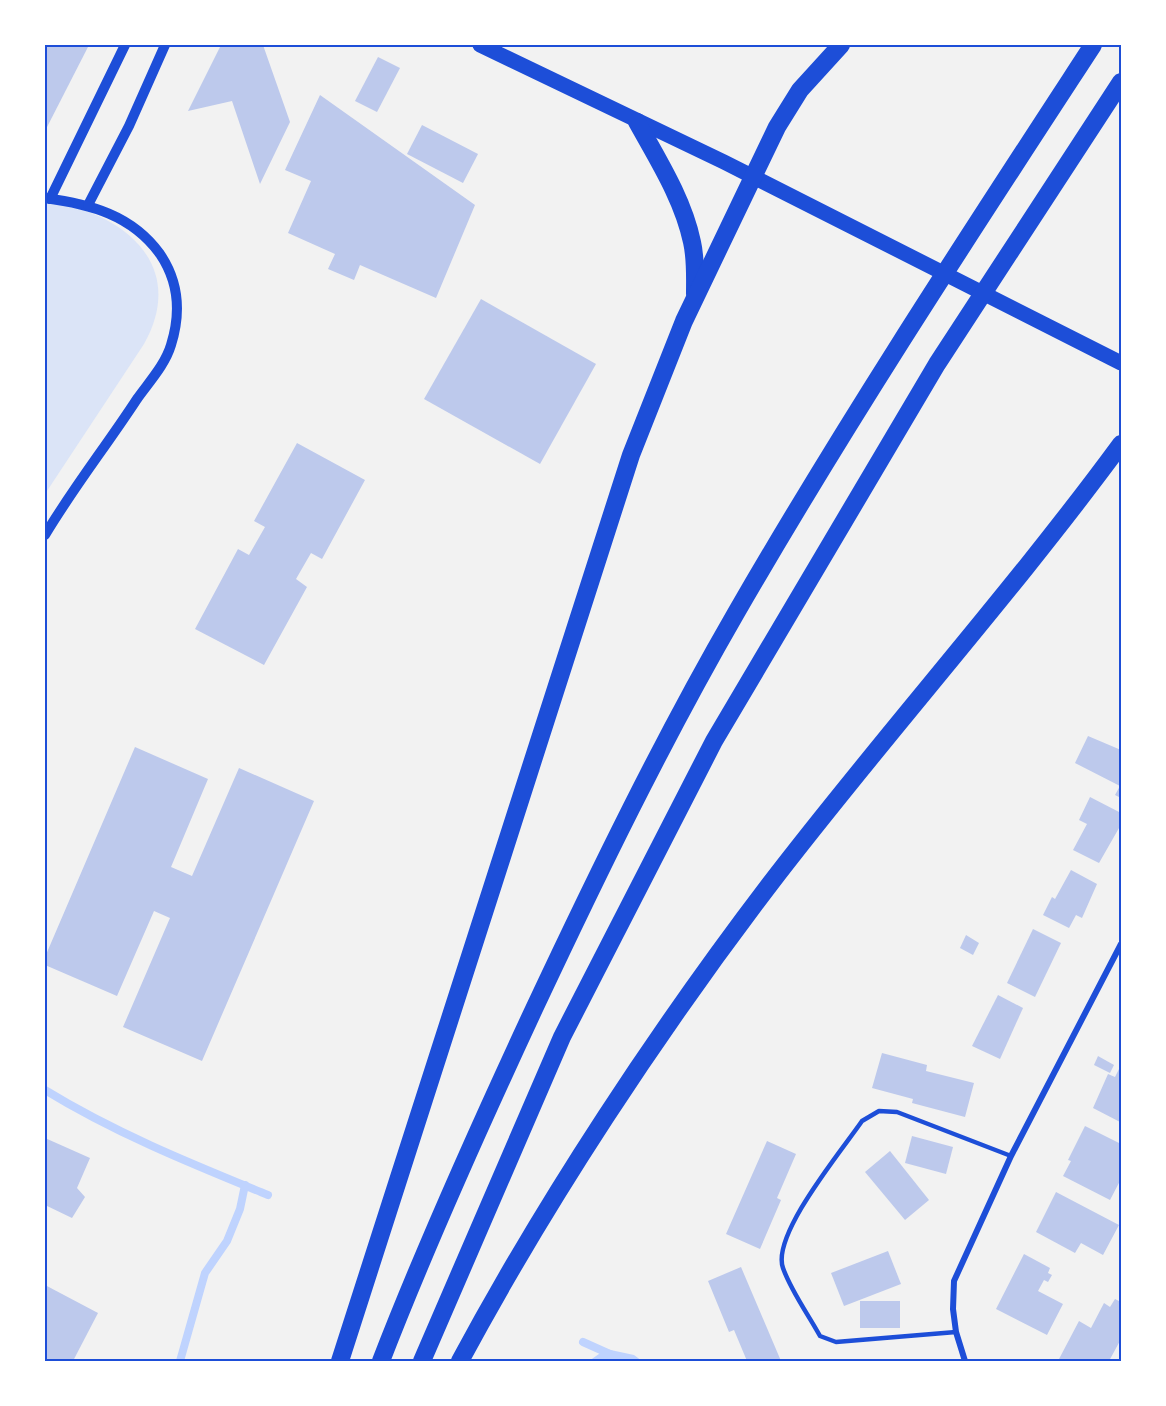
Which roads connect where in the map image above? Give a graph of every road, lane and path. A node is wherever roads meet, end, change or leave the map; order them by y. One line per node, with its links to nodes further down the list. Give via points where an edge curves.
1 (125, 45): 9 (street)
2 (165, 45): 10 (street)
3 (480, 45): 7 (main road)
4 (840, 45): 8 (highway, via 800,90)
5 (1093, 45): 19 (highway, via 898,345 735,616 612,846 508,1065)
6 (1121, 82): 20 (highway, via 937,364 714,741 562,1037)
7 (638, 122): 8 (main road); 11 (highway, via 689,228)
8 (753, 177): 11 (highway); 12 (main road)
9 (47, 198): 10 (street)
10 (88, 205): 14 (street, via 122,219 151,241 173,279 178,312 167,356)
11 (696, 298): 18 (highway, via 656,385 586,588)
12 (1121, 363)
13 (1121, 444): 21 (highway, via 1054,534 770,884 677,1012 586,1149)
14 (45, 535)
15 (1121, 944): 16 (street)
16 (1011, 1156): 17 (street, via 954,1281); 17 (lane, via 897,1112 879,1111 862,1121 793,1220 785,1243 782,1266 820,1336 836,1342)
17 (956, 1332): 22 (street)
18 (340, 1361)
19 (381, 1361)
20 (422, 1361)
21 (460, 1361)
22 (965, 1361)

